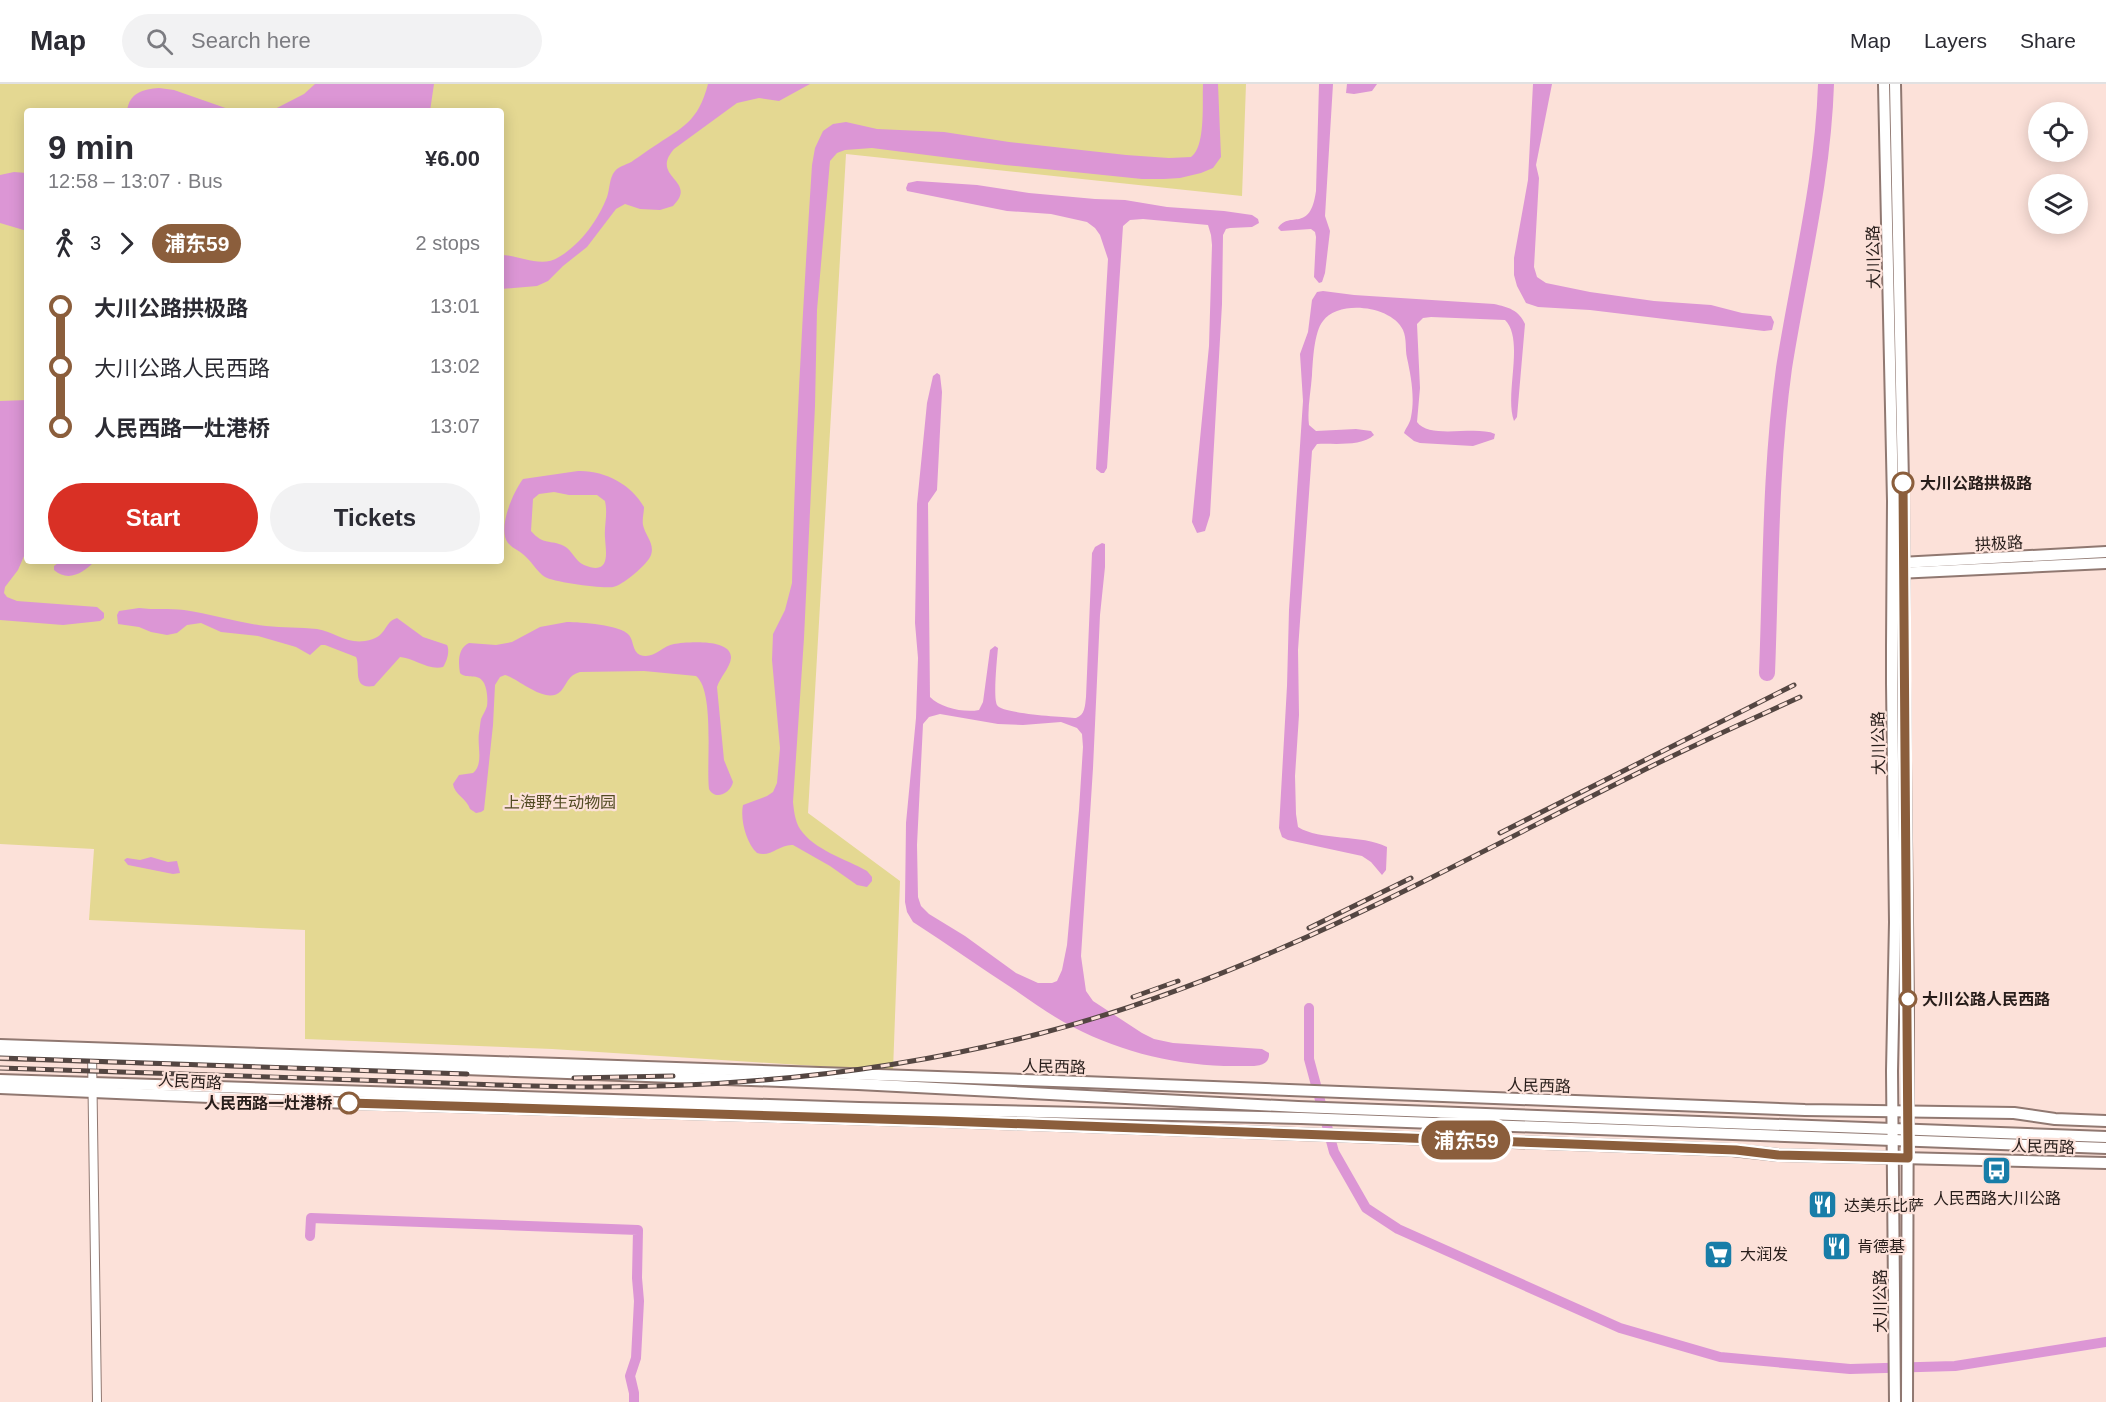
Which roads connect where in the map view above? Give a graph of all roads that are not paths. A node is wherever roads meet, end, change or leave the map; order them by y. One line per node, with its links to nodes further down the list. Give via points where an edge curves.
1 (1884, 84): 5 (main road, 大川公路)
2 (1894, 84): 5 (main road, 大川公路)
3 (2106, 552): 5 (main road, 拱极路)
4 (2106, 562): 5 (main road, 拱极路)
5 (1899, 568): 12 (main road, 大川公路, bridge, via 1892,646); 13 (main road, 大川公路, bridge, via 1904,644)
6 (0, 1046): 7 (main road, 人民西路)
7 (92, 1052): 8 (main road, 人民西路); 10 (street); 12 (main road, 人民西路); 14 (main road, 人民西路, via 858,1084)
8 (0, 1054)
9 (0, 1080): 10 (main road, 人民西路)
10 (92, 1087): 11 (main road, 人民西路); 14 (main road, 人民西路, via 859,1108); 22 (main road, 人民西路, via 361,1103); 25 (street)
11 (0, 1088)
12 (1893, 1111): 13 (main road, 人民西路); 18 (main road, 大川公路)
13 (1907, 1112): 15 (main road, 人民西路, via 2014,1113); 19 (main road, 大川公路)
14 (1299, 1113): 18 (main road, 人民西路)
15 (2048, 1118): 16 (main road, 人民西路); 17 (main road)
16 (2106, 1121)
17 (2106, 1131)
18 (1894, 1134): 19 (main road, 人民西路); 22 (main road, 大川公路)
19 (1907, 1135): 20 (main road, 人民西路); 21 (main road, 人民西路); 23 (main road, 大川公路)
20 (2106, 1137)
21 (2106, 1148)
22 (1894, 1157): 23 (main road, 人民西路); 26 (main road, 大川公路)
23 (1908, 1158): 24 (main road, 人民西路); 27 (main road, 大川公路)
24 (2106, 1163)
25 (98, 1402)
26 (1895, 1402)
27 (1907, 1402)

